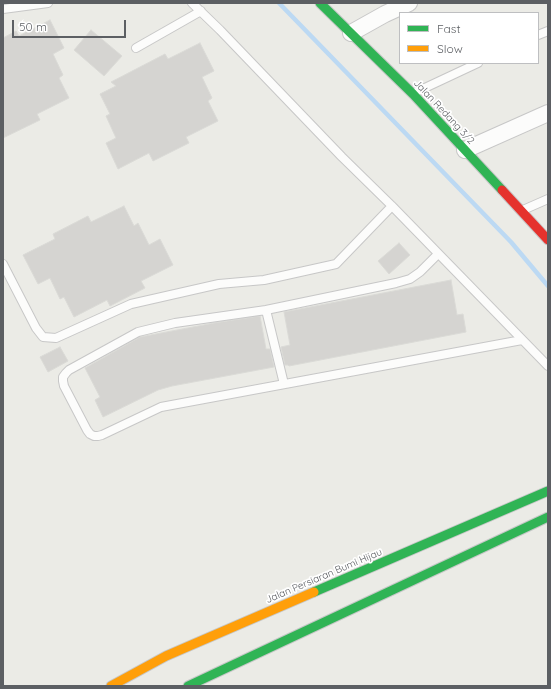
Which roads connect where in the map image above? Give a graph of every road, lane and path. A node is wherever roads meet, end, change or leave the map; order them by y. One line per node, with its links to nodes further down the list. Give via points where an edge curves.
1 (48, 3): 5 (lane)
2 (192, 3): 6 (lane)
3 (320, 3): 7 (main road, Jalan Redang 3/2)
4 (409, 3): 7 (street)
5 (3, 10)
6 (201, 11): 8 (lane); 14 (lane)
7 (350, 32): 10 (main road, Jalan Redang 3/2)
8 (136, 48)
9 (476, 64): 10 (lane)
10 (413, 94): 12 (main road, Jalan Redang 3/2)
11 (548, 113): 12 (street)
12 (465, 150): 15 (main road, Jalan Redang 3/2)
13 (548, 199): 15 (lane)
14 (392, 206): 17 (lane); 18 (lane, via 336,264 264,280 219,284 131,304 56,338 43,337 36,328)
15 (521, 211): 16 (main road, Jalan Redang 3/2)
16 (548, 240)
17 (438, 254): 19 (lane, via 410,280); 20 (lane)
18 (3, 264)
19 (266, 310): 22 (lane); 22 (lane, via 175,323 138,332 69,370 64,377 64,386 90,434 98,436 161,406)
20 (522, 340): 21 (lane); 22 (lane)
21 (548, 366)
22 (284, 384)
23 (548, 490): 25 (main road, Jalan Persiaran Bumi Hijau, via 166,656)
24 (548, 517): 26 (main road)
25 (111, 686)
26 (188, 686)

